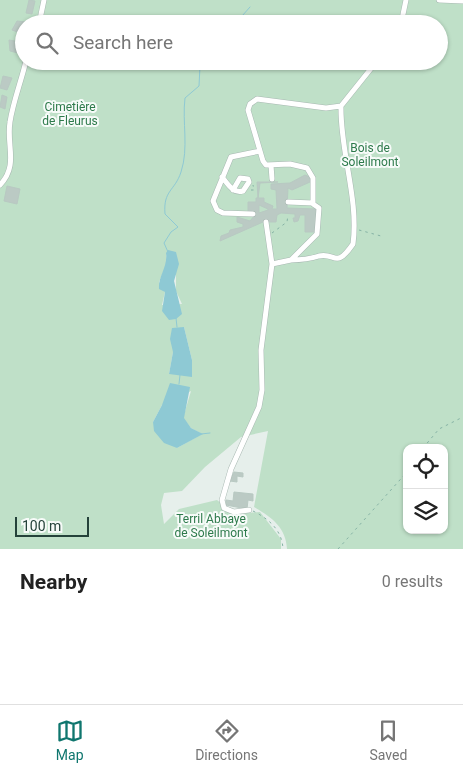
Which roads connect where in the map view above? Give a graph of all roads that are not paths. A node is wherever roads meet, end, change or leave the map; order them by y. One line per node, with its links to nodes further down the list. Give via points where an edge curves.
1 (44, 0): 5 (street)
2 (406, 0): 6 (street)
3 (439, 0): 4 (street)
4 (463, 1)
5 (40, 15)
6 (403, 15)
7 (24, 70): 14 (street, via 10,121 8,138 12,152 7,178)
8 (370, 70): 9 (street)
9 (341, 106): 10 (street, via 326,108 257,99 248,110); 20 (street, via 353,244 341,258 334,260 321,256)
10 (260, 151): 11 (street, via 266,165); 12 (street, via 230,157)
11 (271, 165): 13 (street); 17 (street, via 290,164 307,168 313,178)
12 (222, 177): 15 (street); 18 (street, via 214,194 217,210 226,214)
13 (272, 179)
14 (0, 185)
15 (233, 190)
16 (288, 202): 17 (street)
17 (313, 203): 20 (street, via 319,208 317,234)
18 (253, 214)
19 (266, 222): 21 (street)
20 (291, 260): 21 (street)
21 (272, 264): 22 (street, via 261,350 259,407 231,469 222,500 224,508 234,512)
22 (249, 510)

